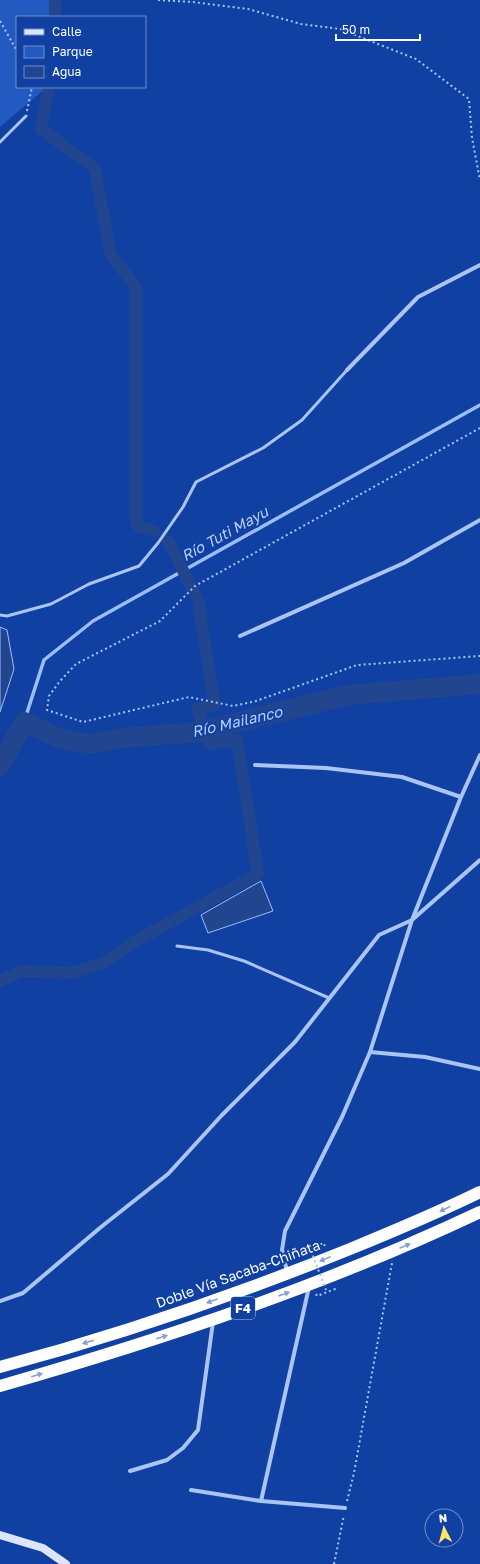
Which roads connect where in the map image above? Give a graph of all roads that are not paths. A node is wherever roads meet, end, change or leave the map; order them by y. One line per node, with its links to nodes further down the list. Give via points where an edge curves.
1 (26, 116): 2 (lane)
2 (0, 142)
3 (480, 265): 4 (street, via 418,297)
4 (347, 370): 6 (lane, via 302,420 263,448 196,482 170,525 139,566 89,584 51,604 7,616)
5 (480, 520): 7 (street, via 404,563)
6 (0, 615)
7 (240, 636)
8 (480, 755): 10 (street)
9 (255, 765): 10 (street, via 326,768 402,777)
10 (461, 797): 12 (street)
11 (480, 860): 12 (street)
12 (412, 920): 14 (street, via 379,935); 15 (street)
13 (177, 946): 14 (lane, via 208,950 244,961)
14 (329, 998): 21 (street, via 295,1042 168,1174 23,1293)
15 (370, 1052): 16 (street, via 425,1057); 19 (street, via 342,1117 285,1231 282,1250)
16 (480, 1069)
17 (480, 1192): 19 (highway, Doble Vía Sacaba-Chiñata / F4, one-way to 19, via 438,1213)
18 (480, 1212): 20 (highway, F4, one-way to 18)
19 (288, 1274): 23 (highway, Doble Vía Sacaba-Chiñata / F4, one-way to 23, via 70,1348)
20 (310, 1285): 22 (highway, F4, one-way to 20); 27 (street)
21 (0, 1302)
22 (213, 1319): 24 (highway, F4, one-way to 22, via 104,1356); 25 (street, via 198,1430 183,1448 167,1460)
23 (0, 1367)
24 (0, 1386)
25 (130, 1471)
26 (191, 1490): 27 (street)
27 (261, 1501): 28 (street)
28 (345, 1508)
29 (0, 1535): 30 (street, via 43,1548)
30 (66, 1564)

